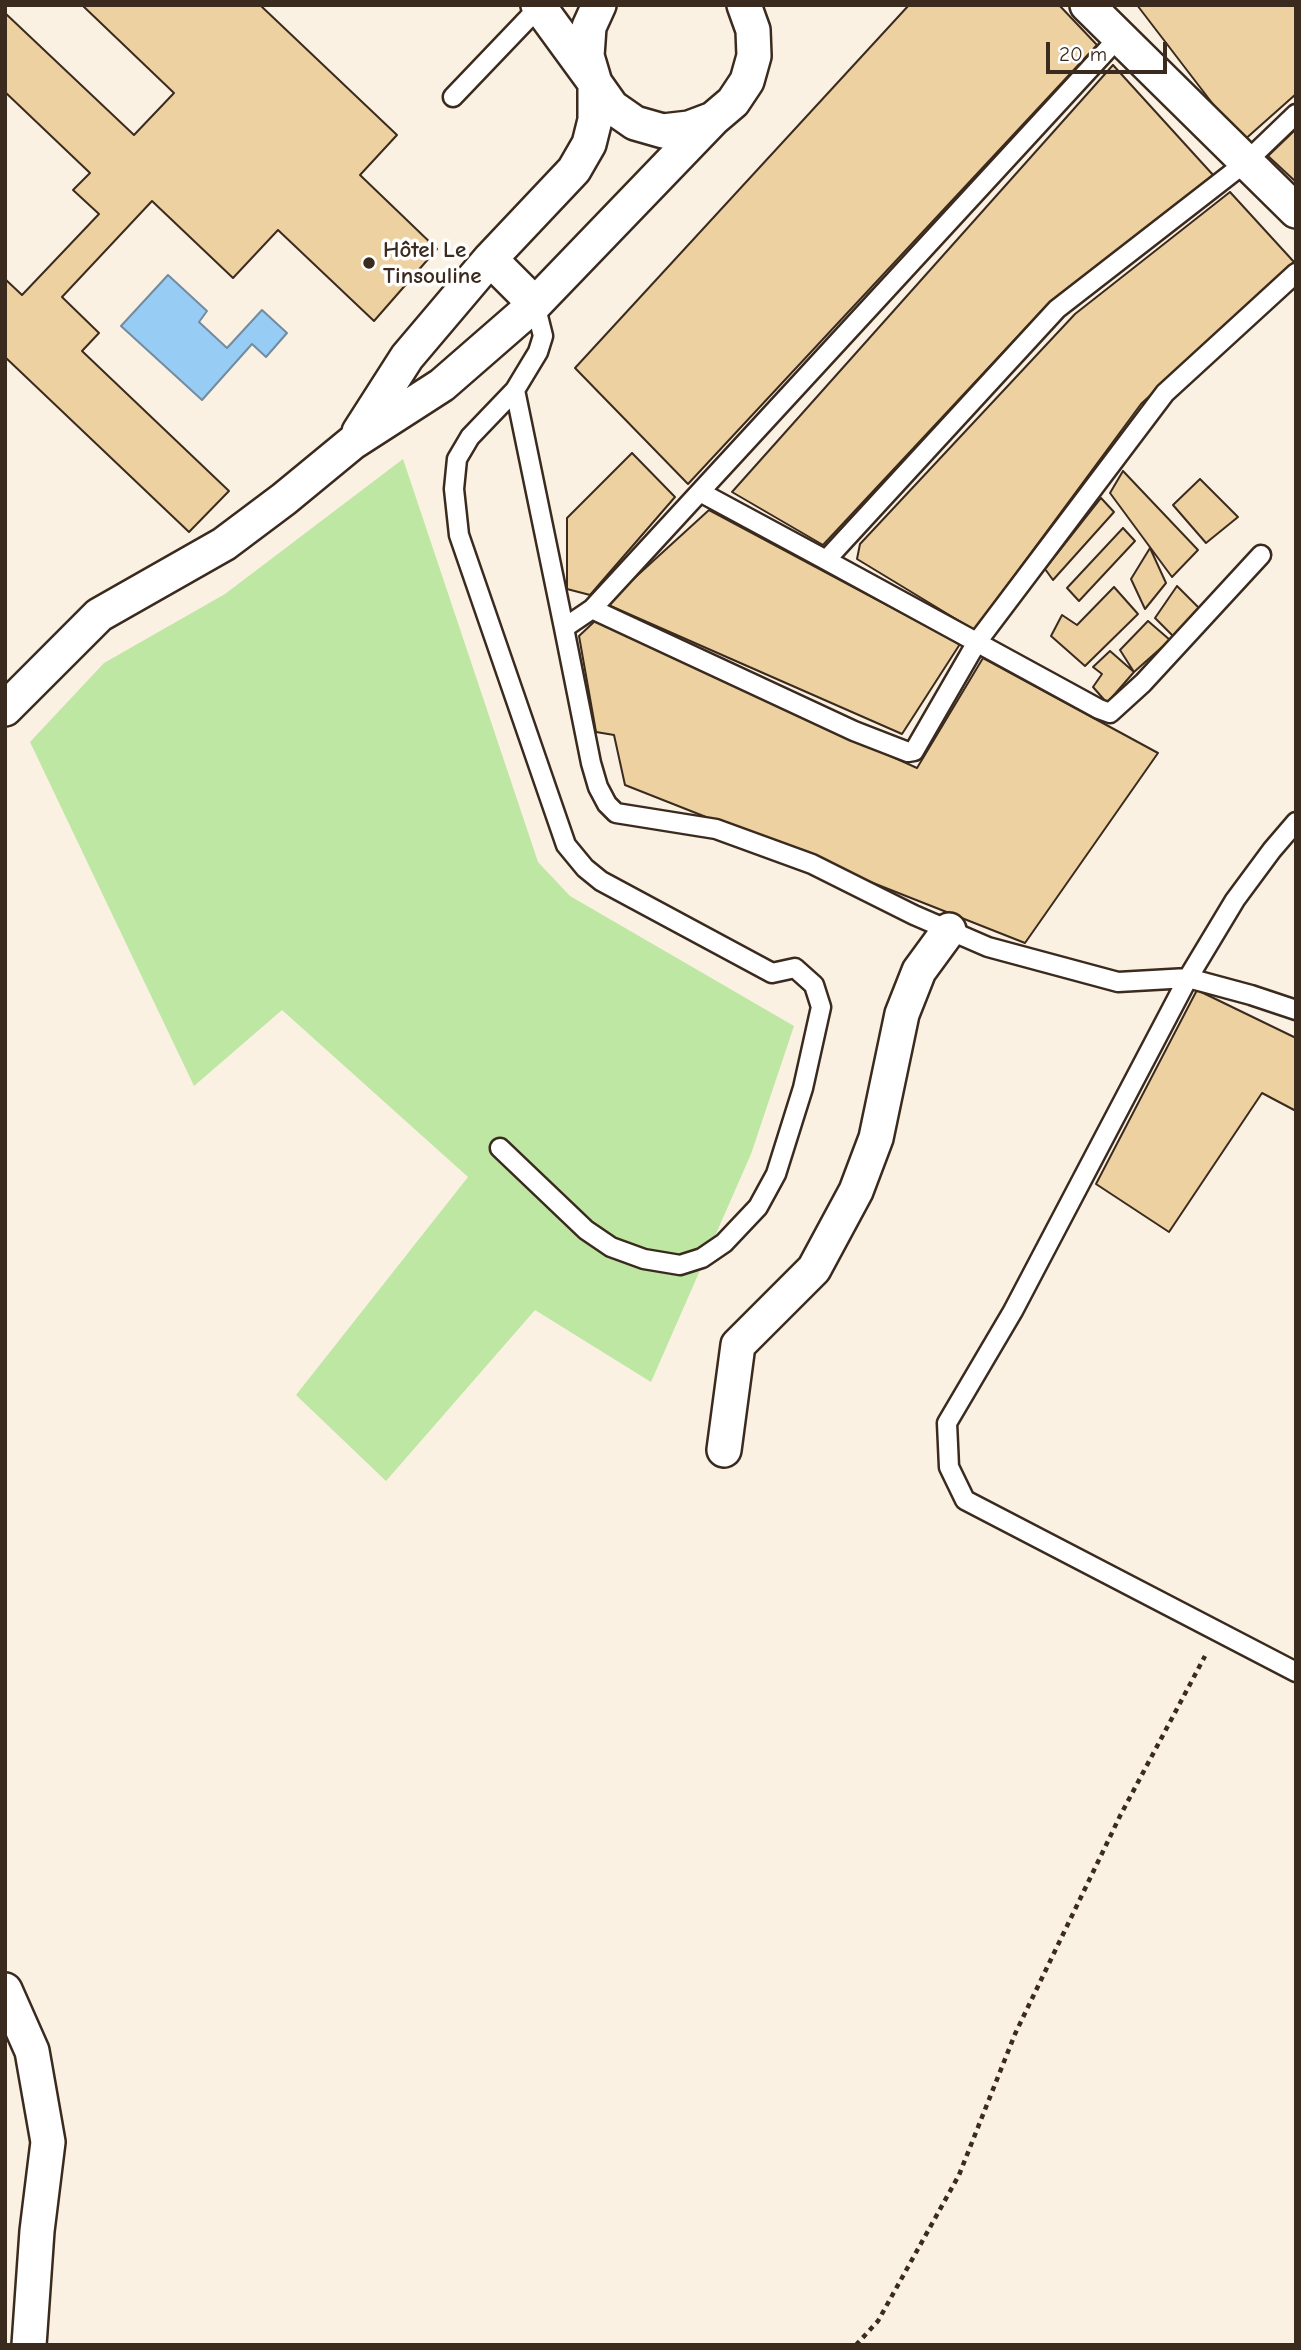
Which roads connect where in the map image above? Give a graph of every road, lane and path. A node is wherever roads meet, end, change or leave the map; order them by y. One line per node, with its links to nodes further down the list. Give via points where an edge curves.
1 (598, 5): 7 (street, via 589,27 587,56)
2 (744, 5): 5 (street, via 753,30)
3 (1087, 5): 6 (street)
4 (539, 6): 7 (street); 8 (lane)
5 (757, 21): 10 (street, via 747,81 733,102)
6 (1120, 36): 11 (street); 18 (lane)
7 (595, 83): 10 (street, via 612,107 635,123 663,131); 13 (street, via 595,120 589,144 573,170)
8 (453, 97)
9 (1296, 114): 11 (lane)
10 (713, 119): 15 (street)
11 (1245, 163): 12 (street); 20 (lane, via 1057,309)
12 (1296, 211)
13 (490, 259): 15 (street); 17 (street, via 407,357)
14 (1296, 274): 23 (lane, via 1165,393)
15 (535, 304): 16 (lane, via 543,335); 17 (street, via 442,385)
16 (515, 390): 22 (lane); 29 (lane, via 470,437 457,459 454,489 459,536 566,845 585,868 614,888 772,973 795,968 814,985 821,1007 803,1088 776,1174 758,1207 724,1243 702,1258 680,1265 611,1247 586,1230)
17 (352, 443): 24 (street, via 223,544 99,615)
18 (700, 492): 20 (lane); 21 (lane)
19 (1261, 555): 23 (lane, via 1110,713)
20 (826, 560): 23 (lane)
21 (592, 609): 22 (lane); 23 (lane, via 908,752 918,745)
22 (564, 628): 26 (lane, via 597,787 617,813 740,838 812,864)
23 (977, 642)
24 (5, 709)
25 (1296, 822): 27 (lane, via 1236,900)
26 (948, 930): 27 (lane, via 988,947 1118,982); 30 (street, via 919,971 902,1014 876,1138 856,1191 814,1269 738,1345)
27 (1188, 978): 28 (lane); 31 (lane, via 1013,1311 947,1423 949,1466 965,1500)
28 (1296, 1010)
29 (500, 1148)
30 (724, 1450)
31 (1219, 1631): 32 (lane); 35 (path, via 1120,1816 1027,2010 959,2175 878,2321)
32 (1296, 1672)
33 (5, 1990): 34 (street, via 32,2051 48,2142)
34 (29, 2345)
35 (856, 2345)

